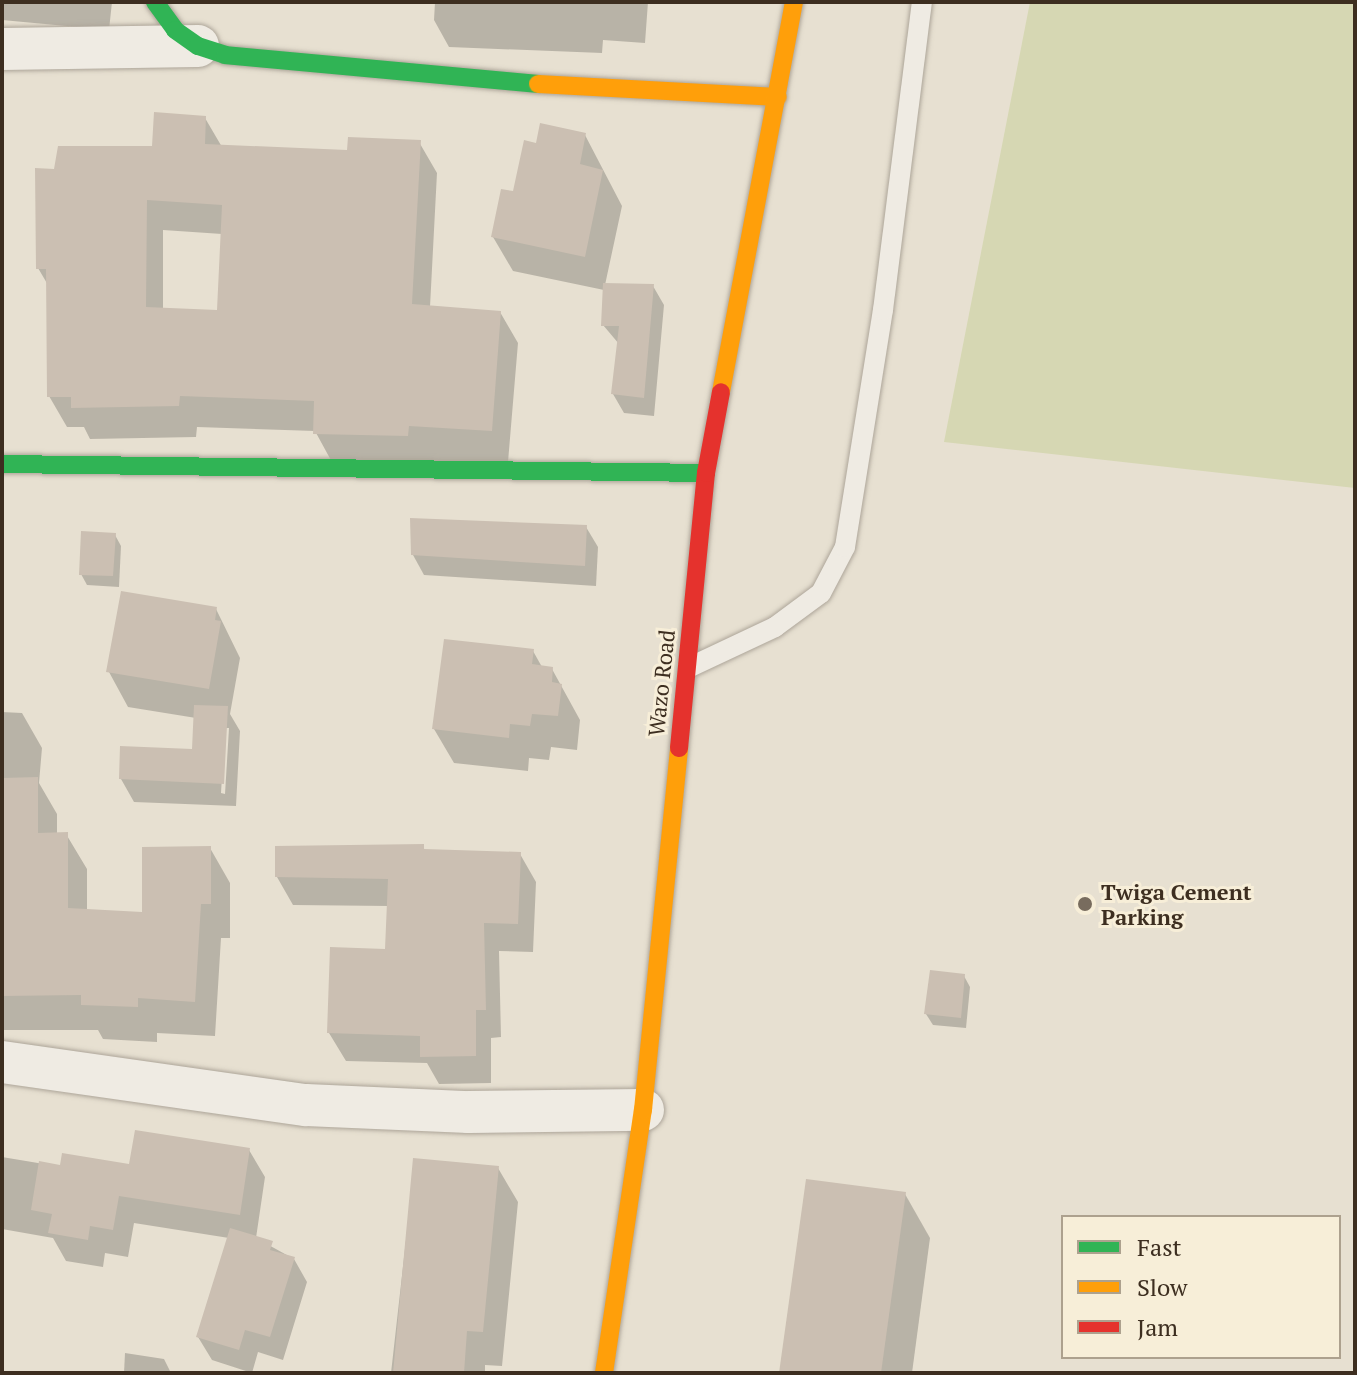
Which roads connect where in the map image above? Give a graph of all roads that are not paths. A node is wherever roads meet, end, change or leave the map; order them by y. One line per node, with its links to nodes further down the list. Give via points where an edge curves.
1 (155, 2): 4 (main road, via 175,30)
2 (794, 2): 6 (main road, Wazo Road)
3 (922, 2): 9 (lane, via 883,310 845,547 821,593 775,627)
4 (198, 46): 5 (street); 6 (main road, via 225,55 488,81)
5 (2, 49)
6 (778, 97): 8 (main road, Wazo Road)
7 (2, 464): 8 (main road)
8 (706, 473): 9 (main road, Wazo Road)
9 (687, 669): 11 (main road, Wazo Road)
10 (2, 1062): 11 (street, via 306,1105 469,1112)
11 (643, 1110): 12 (main road, Wazo Road)
12 (604, 1373)

